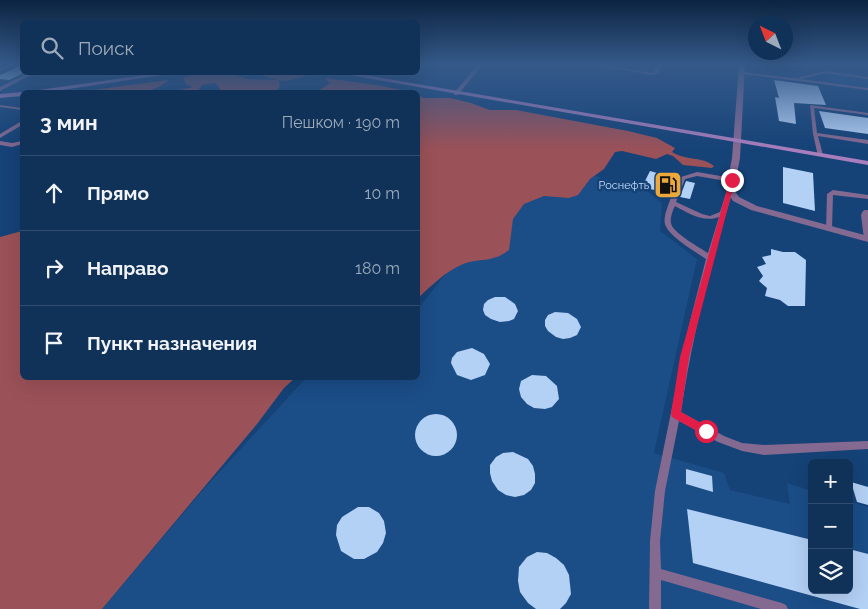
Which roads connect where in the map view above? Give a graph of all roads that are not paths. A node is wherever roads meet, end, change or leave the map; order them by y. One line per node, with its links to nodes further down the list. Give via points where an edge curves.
1 (453, 93): 4 (main road)
2 (741, 93): 12 (street)
3 (20, 94): 5 (main road)
4 (456, 94): 12 (main road)
5 (0, 96)
6 (0, 106): 7 (lane)
7 (20, 109)
8 (868, 114): 10 (lane, via 812,106)
9 (20, 124): 11 (lane)
10 (815, 134): 13 (lane); 16 (lane)
11 (0, 136)
12 (737, 142): 16 (main road); 18 (street)
13 (868, 142)
14 (0, 143): 15 (lane)
15 (20, 143)
16 (820, 155): 17 (main road)
17 (868, 163)
18 (732, 180): 19 (street); 21 (lane, via 697,174 683,178)
19 (730, 190): 23 (lane); 24 (street, via 743,203)
20 (868, 197): 24 (lane, via 830,194)
21 (673, 203): 23 (lane, via 700,216 711,218); 26 (lane, via 668,225 674,233)
22 (868, 212): 25 (lane, via 864,215)
23 (723, 213): 26 (lane)
24 (830, 229): 25 (street)
25 (867, 239)
26 (710, 258): 27 (lane, via 684,357)
27 (676, 414): 28 (lane, via 742,447 764,450); 29 (lane, via 660,491)
28 (868, 445)
29 (655, 573): 30 (lane); 31 (lane)
30 (655, 609)
31 (782, 609)

